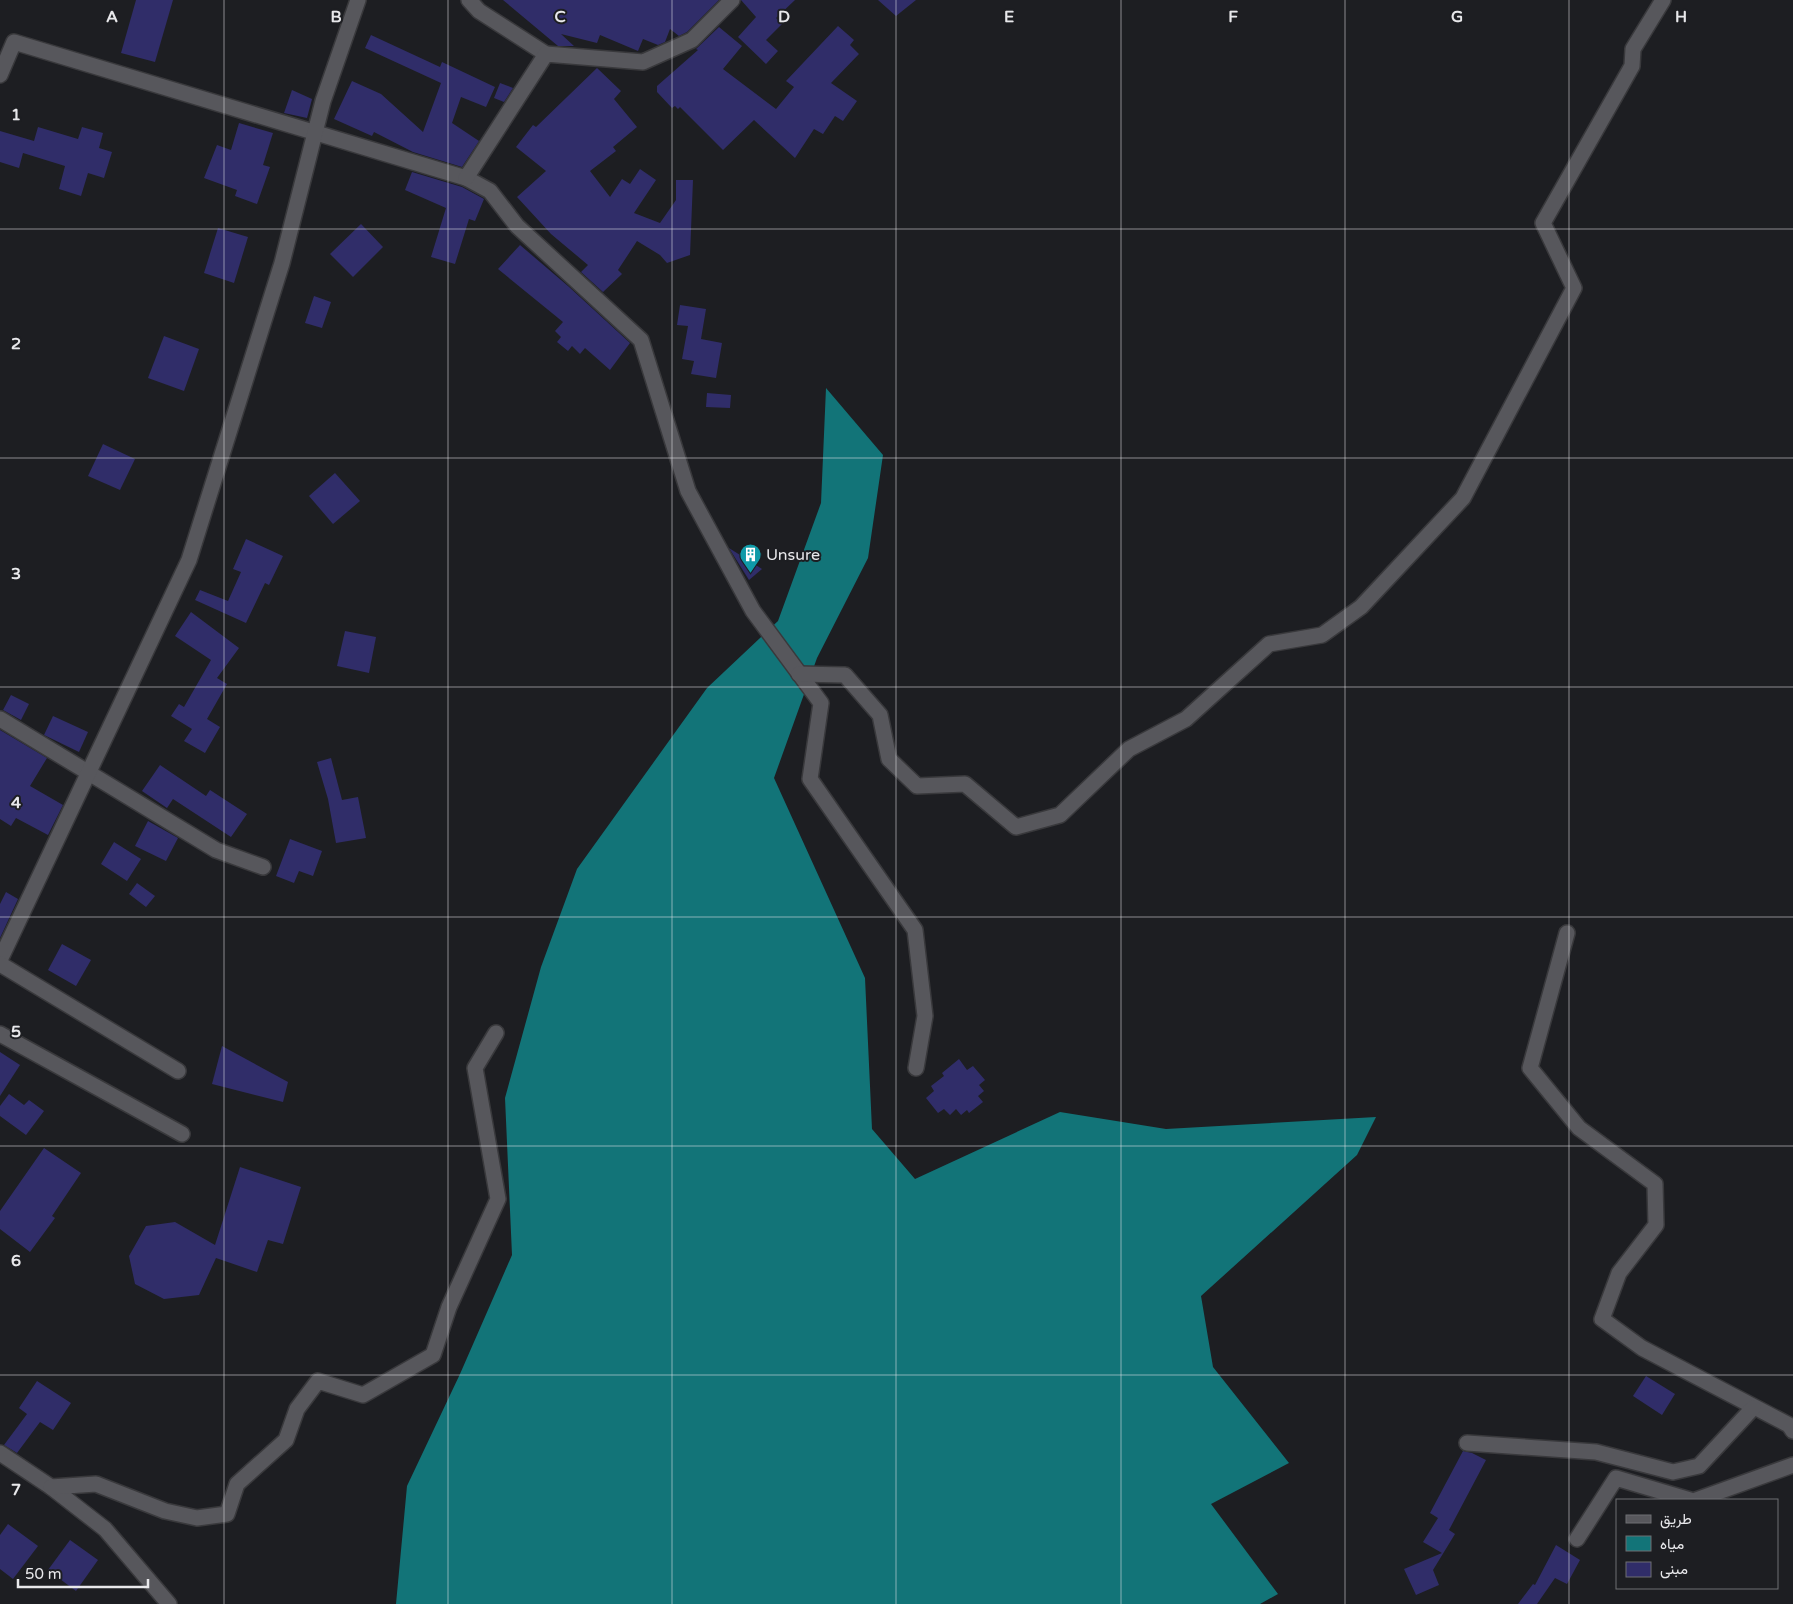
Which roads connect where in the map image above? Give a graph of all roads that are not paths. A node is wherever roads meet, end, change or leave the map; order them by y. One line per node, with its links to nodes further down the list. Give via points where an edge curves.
1 (358, 0): 7 (street, via 323,100)
2 (469, 0): 5 (street, via 479,11)
3 (732, 0): 5 (street, via 692,40 642,62)
4 (1663, 0): 9 (street, via 1633,50 1632,66 1543,223 1574,288 1463,498 1361,608 1322,635 1269,644 1186,719 1129,750 1060,815 1016,827 965,784 917,786 889,760 880,715 845,675)
5 (546, 54): 8 (street)
6 (0, 76): 7 (street, via 14,42)
7 (316, 133): 8 (street); 11 (street, via 282,264 189,560)
8 (466, 178): 9 (street, via 490,191 517,226 641,340 688,491 753,611)
9 (799, 674): 18 (street, via 821,704 810,779 915,930 925,1016)
10 (0, 719): 11 (street)
11 (89, 772): 12 (street, via 216,850); 14 (street)
12 (263, 867)
13 (1566, 934): 21 (street, via 1530,1068 1578,1128 1656,1184 1656,1224 1618,1273 1602,1319 1642,1348)
14 (0, 960)
15 (0, 964): 19 (street)
16 (496, 1033): 26 (street, via 475,1068 498,1199 449,1307 433,1355 363,1395 318,1381 297,1409 286,1440 237,1484 227,1514 197,1518 173,1513 96,1484)
17 (0, 1034): 20 (street)
18 (916, 1068)
19 (178, 1071)
20 (182, 1134)
21 (1753, 1408): 22 (street); 23 (street, via 1699,1466 1673,1472 1596,1452)
22 (1793, 1430)
23 (1467, 1443)
24 (0, 1453): 26 (street)
25 (1793, 1465): 28 (street)
26 (51, 1487): 30 (street, via 105,1529)
27 (1687, 1499): 29 (street, via 1616,1478)
28 (1699, 1499)
29 (1577, 1539)
30 (169, 1604)

